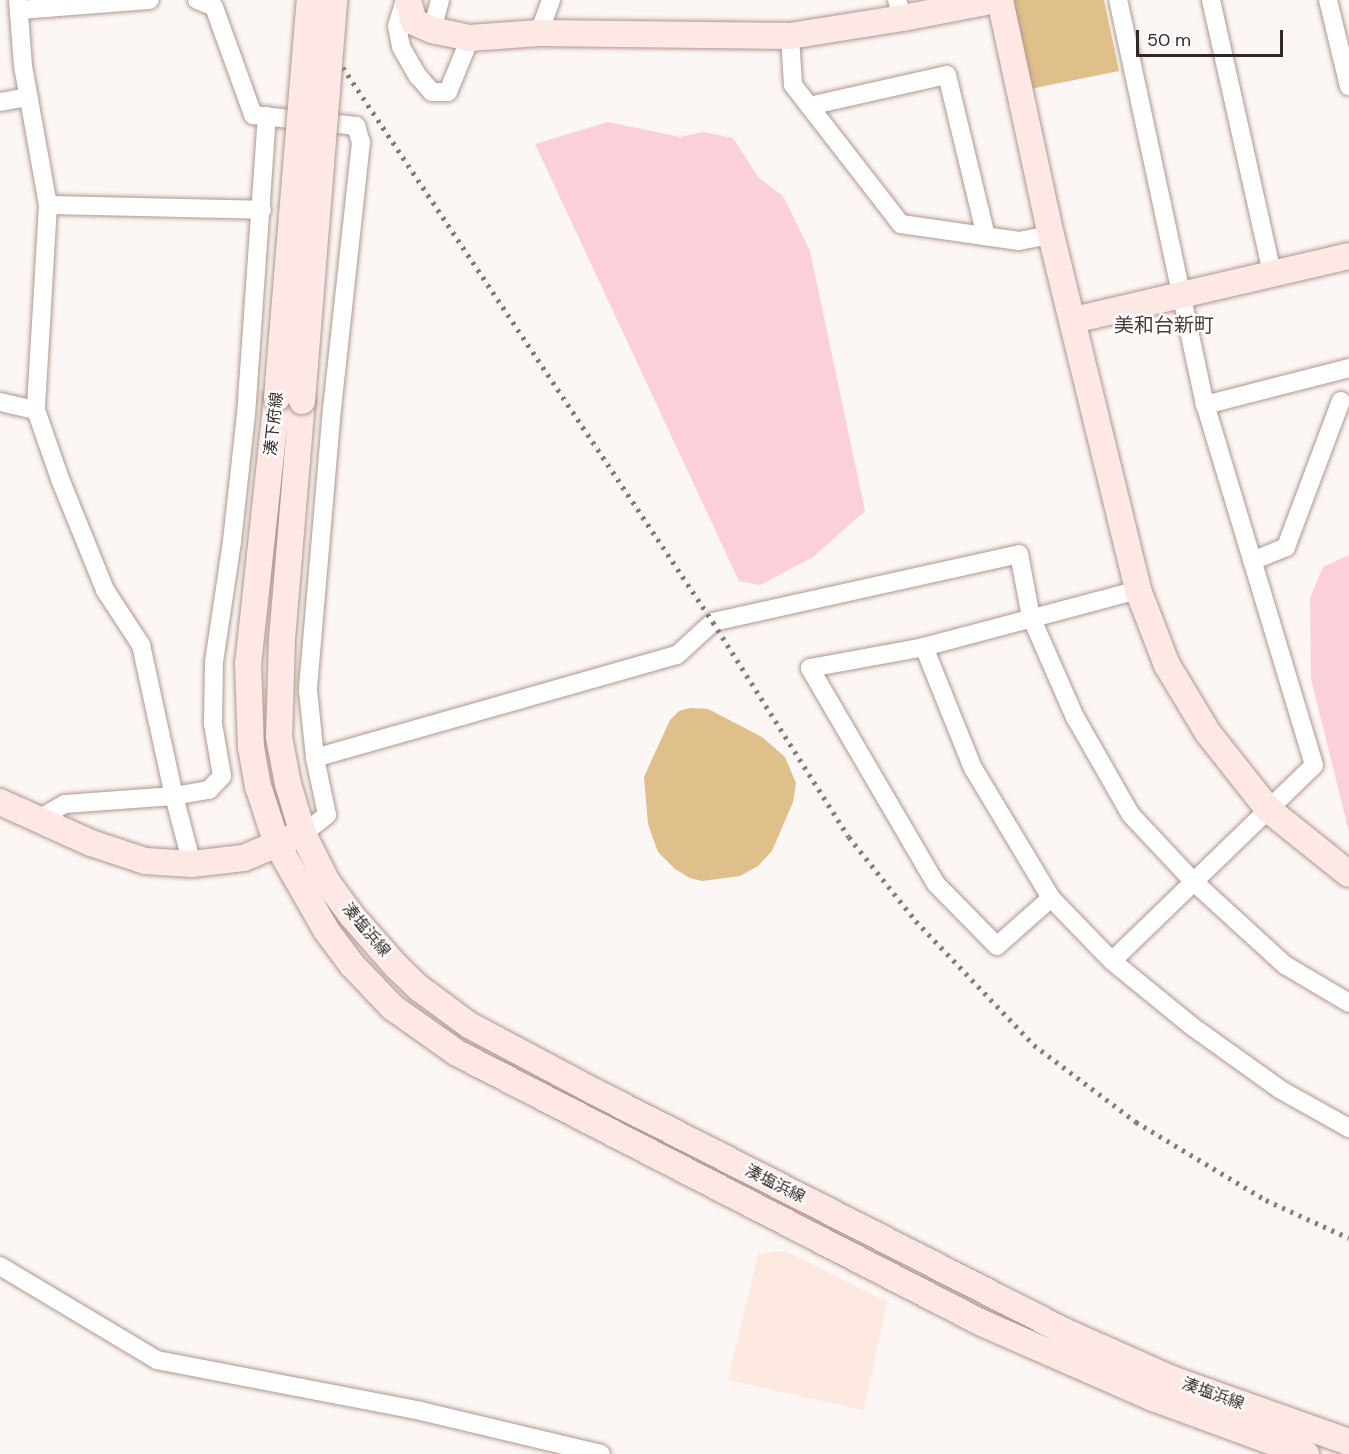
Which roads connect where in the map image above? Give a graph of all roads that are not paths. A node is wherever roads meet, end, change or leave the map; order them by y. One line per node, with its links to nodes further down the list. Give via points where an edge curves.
1 (150, 0): 13 (street)
2 (197, 0): 24 (street, via 214,8 253,115)
3 (310, 0): 34 (main road, 湊下府線, bridge)
4 (334, 0): 34 (main road, 湊下府線, bridge)
5 (406, 0): 16 (main road, via 414,22); 19 (street, via 397,26 401,47 432,92 448,92)
6 (440, 0): 16 (street)
7 (551, 0): 17 (street)
8 (996, 0): 15 (main road)
9 (1000, 0): 27 (main road)
10 (1118, 0): 31 (street)
11 (1211, 0): 30 (street)
12 (1328, 0): 20 (street)
13 (76, 2): 14 (street)
14 (19, 5): 21 (street)
15 (900, 9): 18 (main road)
16 (432, 30): 19 (main road)
17 (539, 33): 18 (main road); 19 (main road)
18 (790, 36): 23 (street, via 793,85)
19 (470, 38)
20 (1349, 87)
21 (29, 97): 22 (street); 25 (street)
22 (0, 102)
23 (809, 106): 28 (street, via 901,224); 28 (street, via 947,75)
24 (267, 116): 26 (street); 43 (street, via 356,126 361,142 332,408 308,690)
25 (48, 205): 26 (street); 38 (street)
26 (262, 210): 44 (street, via 246,415 214,662 213,724 222,776 209,790)
27 (1051, 235): 28 (street, via 1019,241); 32 (main road)
28 (986, 236)
29 (1349, 256): 30 (main road)
30 (1272, 274): 31 (main road)
31 (1181, 295): 32 (main road); 37 (street)
32 (1074, 320): 40 (main road)
33 (1349, 368): 37 (street)
34 (290, 399): 48 (main road, 湊下府線, via 279,737); 49 (main road, 湊下府線, via 248,663 251,747 258,786)
35 (1341, 401): 39 (street, via 1286,547)
36 (0, 402): 38 (street)
37 (1205, 405): 39 (street)
38 (36, 410): 44 (street, via 105,590 141,645)
39 (1252, 561): 46 (street, via 1314,765)
40 (1138, 590): 41 (street); 46 (main road, via 1167,665 1208,733)
41 (1031, 616): 42 (street); 43 (street, via 1018,554 713,622 677,655); 52 (street, via 1075,717 1131,815)
42 (924, 647): 53 (street, via 973,768); 53 (street, via 810,668 936,884 997,946)
43 (315, 758): 48 (street, via 327,815)
44 (174, 796): 47 (street, via 65,804); 50 (street)
45 (0, 802): 47 (main road)
46 (1269, 810): 51 (main road); 52 (street)
47 (37, 820): 50 (main road, via 145,861)
48 (303, 834): 49 (main road); 58 (main road, 湊塩浜線, via 327,882 352,916 418,988 469,1024 1066,1332 1172,1379)
49 (277, 844): 50 (main road, via 243,858); 60 (main road, 湊塩浜線, via 304,894 352,966 392,1007 457,1053 982,1323 1153,1398)
50 (192, 864)
51 (1349, 874)
52 (1192, 881): 54 (street); 55 (street, via 1285,965)
53 (1051, 898): 54 (street)
54 (1112, 961): 56 (street, via 1193,1027 1281,1090)
55 (1349, 1003)
56 (1349, 1128)
57 (0, 1266): 59 (street, via 157,1360 422,1411)
58 (1349, 1442)
59 (601, 1454)
60 (1306, 1454)

